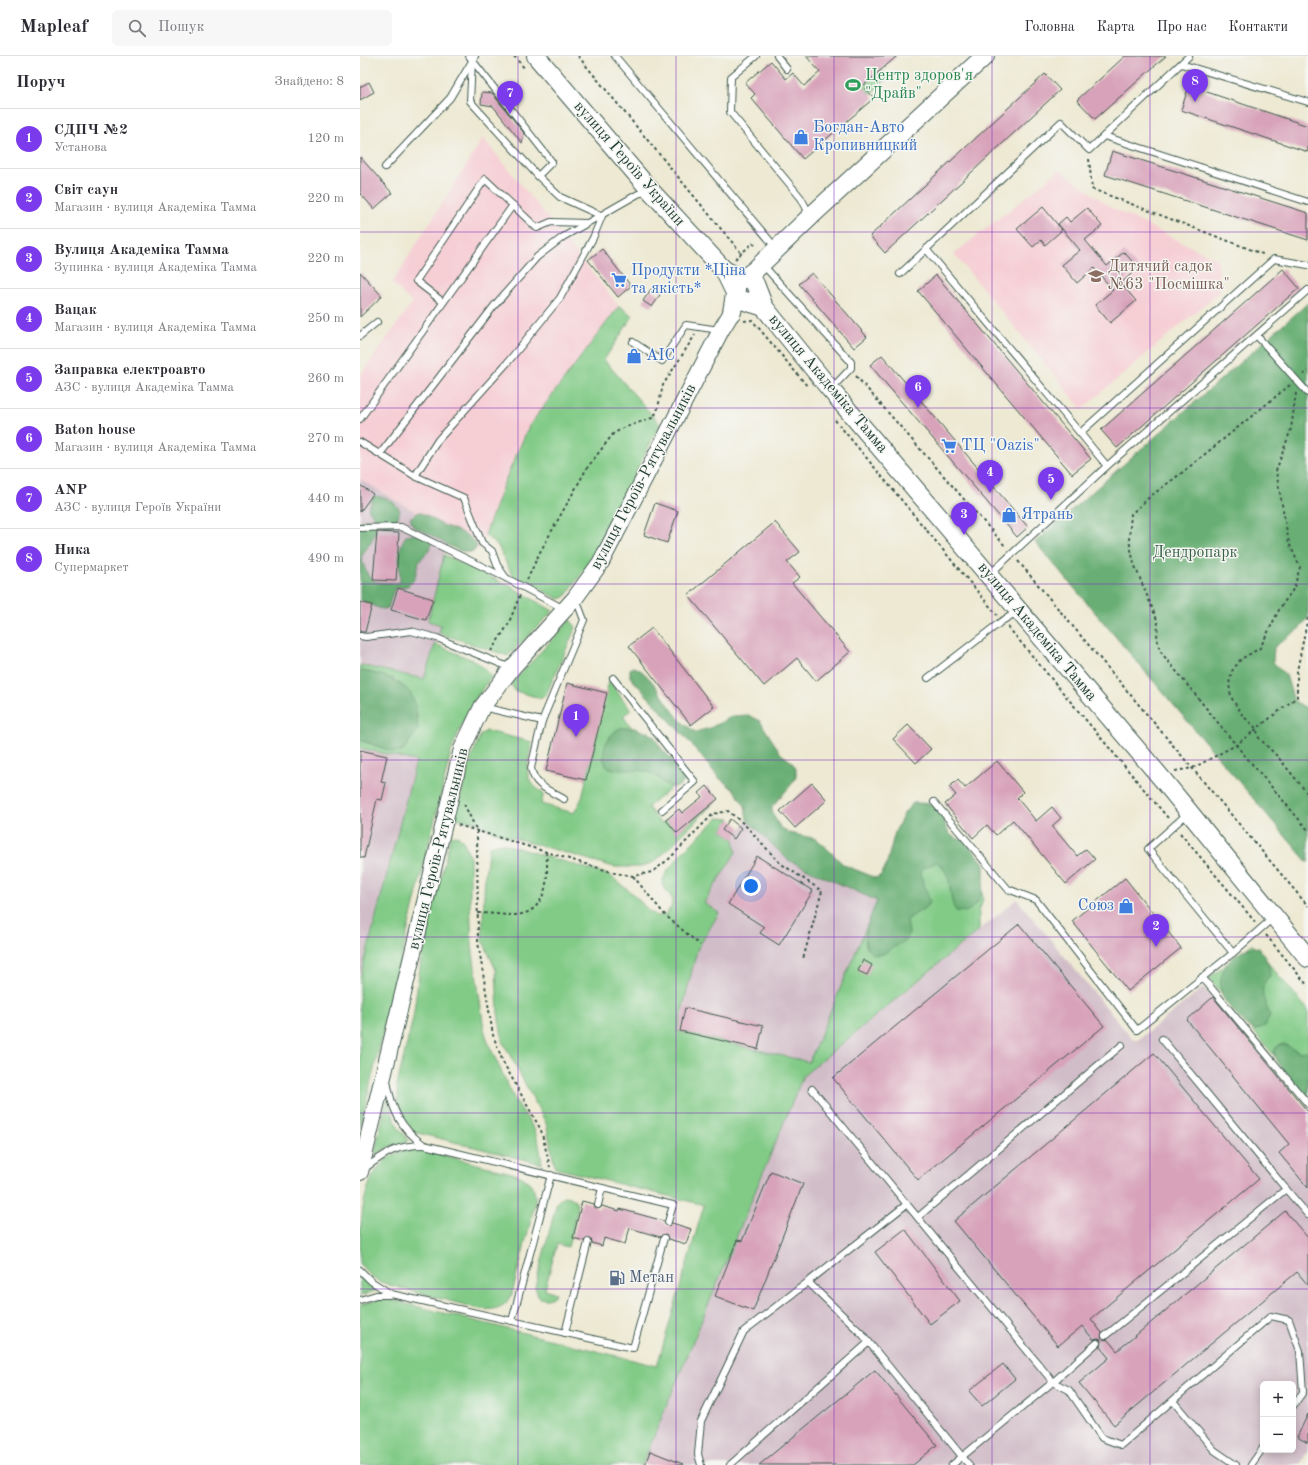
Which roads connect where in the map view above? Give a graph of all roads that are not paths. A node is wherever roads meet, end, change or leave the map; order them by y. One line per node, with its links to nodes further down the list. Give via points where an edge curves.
1 (536, 56): 14 (main road, вулиця Героїв України)
2 (615, 56): 20 (lane)
3 (756, 56): 18 (lane, via 731,77 730,112 801,198)
4 (777, 56): 9 (lane)
5 (1189, 56): 8 (lane)
6 (472, 57): 12 (lane, via 450,98); 13 (lane, via 470,101); 13 (lane, via 552,162)
7 (979, 59): 18 (main road, вулиця Героїв-Рятувальників)
8 (1181, 64): 10 (lane); 11 (lane)
9 (787, 68)
10 (1308, 102)
11 (1104, 136): 15 (lane); 21 (lane, via 1089,150 1061,122)
12 (385, 167)
13 (538, 176): 17 (lane, via 560,197)
14 (650, 190): 17 (lane, via 638,194); 24 (main road, вулиця Героїв України, via 724,270)
15 (1308, 202)
16 (513, 205): 19 (lane, via 537,228 551,222); 26 (lane); 26 (lane, via 485,179 416,281)
17 (602, 216): 19 (lane); 39 (lane, via 593,238 560,298 503,368 438,440)
18 (811, 216): 20 (main road, вулиця Героїв-Рятувальників)
19 (588, 223): 37 (lane, via 563,237 537,257 494,306)
20 (777, 249): 24 (main road, вулиця Героїв-Рятувальників)
21 (926, 250): 23 (lane); 35 (lane)
22 (1308, 265): 35 (lane, via 1274,259)
23 (900, 274)
24 (746, 290): 28 (street, вулиця Героїв-Рятувальників); 32 (main road, вулиця Академіка Тамма, via 764,307); 32 (lane, via 851,362 851,368)
25 (1308, 290): 30 (lane)
26 (443, 302): 34 (lane)
27 (377, 322): 29 (lane)
28 (721, 330): 31 (lane, via 686,325 662,361); 43 (street, вулиця Героїв-Рятувальників, via 601,562)
29 (360, 336)
30 (1257, 336): 33 (lane); 38 (lane)
31 (633, 342)
32 (830, 389): 41 (main road, вулиця Академіка Тамма)
33 (1308, 393)
34 (360, 419)
35 (1080, 433): 38 (lane)
36 (360, 442): 37 (lane)
37 (380, 454): 39 (lane)
38 (1107, 466): 41 (lane)
39 (416, 476): 42 (lane, via 464,498 482,543 492,551 497,565)
40 (360, 528): 42 (lane, via 401,527)
41 (988, 575): 44 (main road, вулиця Академіка Тамма)
42 (506, 578): 43 (lane)
43 (570, 604): 46 (street, вулиця Героїв-Рятувальників); 50 (lane, via 584,620)
44 (1018, 611): 48 (lane); 54 (main road, вулиця Академіка Тамма, via 1163,780)
45 (360, 636): 46 (lane, via 366,638 411,631 437,638)
46 (512, 668): 49 (street, вулиця Героїв-Рятувальників)
47 (613, 678): 53 (lane, via 695,782)
48 (928, 678)
49 (482, 707): 50 (lane); 61 (street, вулиця Героїв-Рятувальників, via 462,749)
50 (542, 721): 51 (lane, via 531,768 532,775 541,786)
51 (564, 799)
52 (934, 802): 58 (lane, via 1008,889 1036,900 1137,1030)
53 (662, 810)
54 (1188, 813): 55 (main road, вулиця Академіка Тамма); 56 (lane, via 1148,849)
55 (1275, 917): 56 (lane); 57 (main road, вулиця Академіка Тамма)
56 (1233, 953): 58 (lane)
57 (1308, 958)
58 (1202, 977): 63 (lane)
59 (1162, 1039): 68 (lane)
60 (1122, 1045): 72 (lane)
61 (385, 1065): 64 (lane, via 389,1091 401,1123 407,1132); 65 (street, вулиця Героїв-Рятувальників)
62 (812, 1089): 69 (lane)
63 (1308, 1104)
64 (424, 1145): 65 (lane, via 410,1145 392,1150); 66 (lane)
65 (360, 1172)
66 (551, 1175): 67 (lane); 80 (lane)
67 (602, 1188): 70 (lane); 73 (lane, via 673,1205)
68 (1286, 1189): 71 (lane); 82 (lane)
69 (907, 1204): 72 (lane); 77 (lane)
70 (598, 1205)
71 (1308, 1216)
72 (918, 1217): 85 (lane)
73 (668, 1222)
74 (664, 1238): 81 (lane, via 633,1348)
75 (588, 1242): 81 (lane)
76 (360, 1270): 78 (lane, via 377,1286)
77 (808, 1282): 83 (lane); 90 (lane, via 744,1331 701,1421 698,1454)
78 (391, 1294): 79 (lane); 80 (lane)
79 (360, 1300)
80 (512, 1321): 81 (lane)
81 (564, 1333)
82 (1105, 1336)
83 (869, 1342): 89 (lane); 91 (lane)
84 (1096, 1343): 85 (lane)
85 (1053, 1382): 86 (lane, via 1069,1390 1102,1438 1121,1445); 89 (lane)
86 (1173, 1401): 87 (lane, via 1271,1316 1289,1320 1300,1352 1303,1392); 94 (lane, via 1214,1450)
87 (1296, 1402)
88 (1260, 1452): 95 (lane)
89 (962, 1457): 92 (lane); 93 (lane)
90 (701, 1465)
91 (730, 1465)
92 (952, 1465)
93 (969, 1465)
94 (1236, 1465)
95 (1251, 1465)

